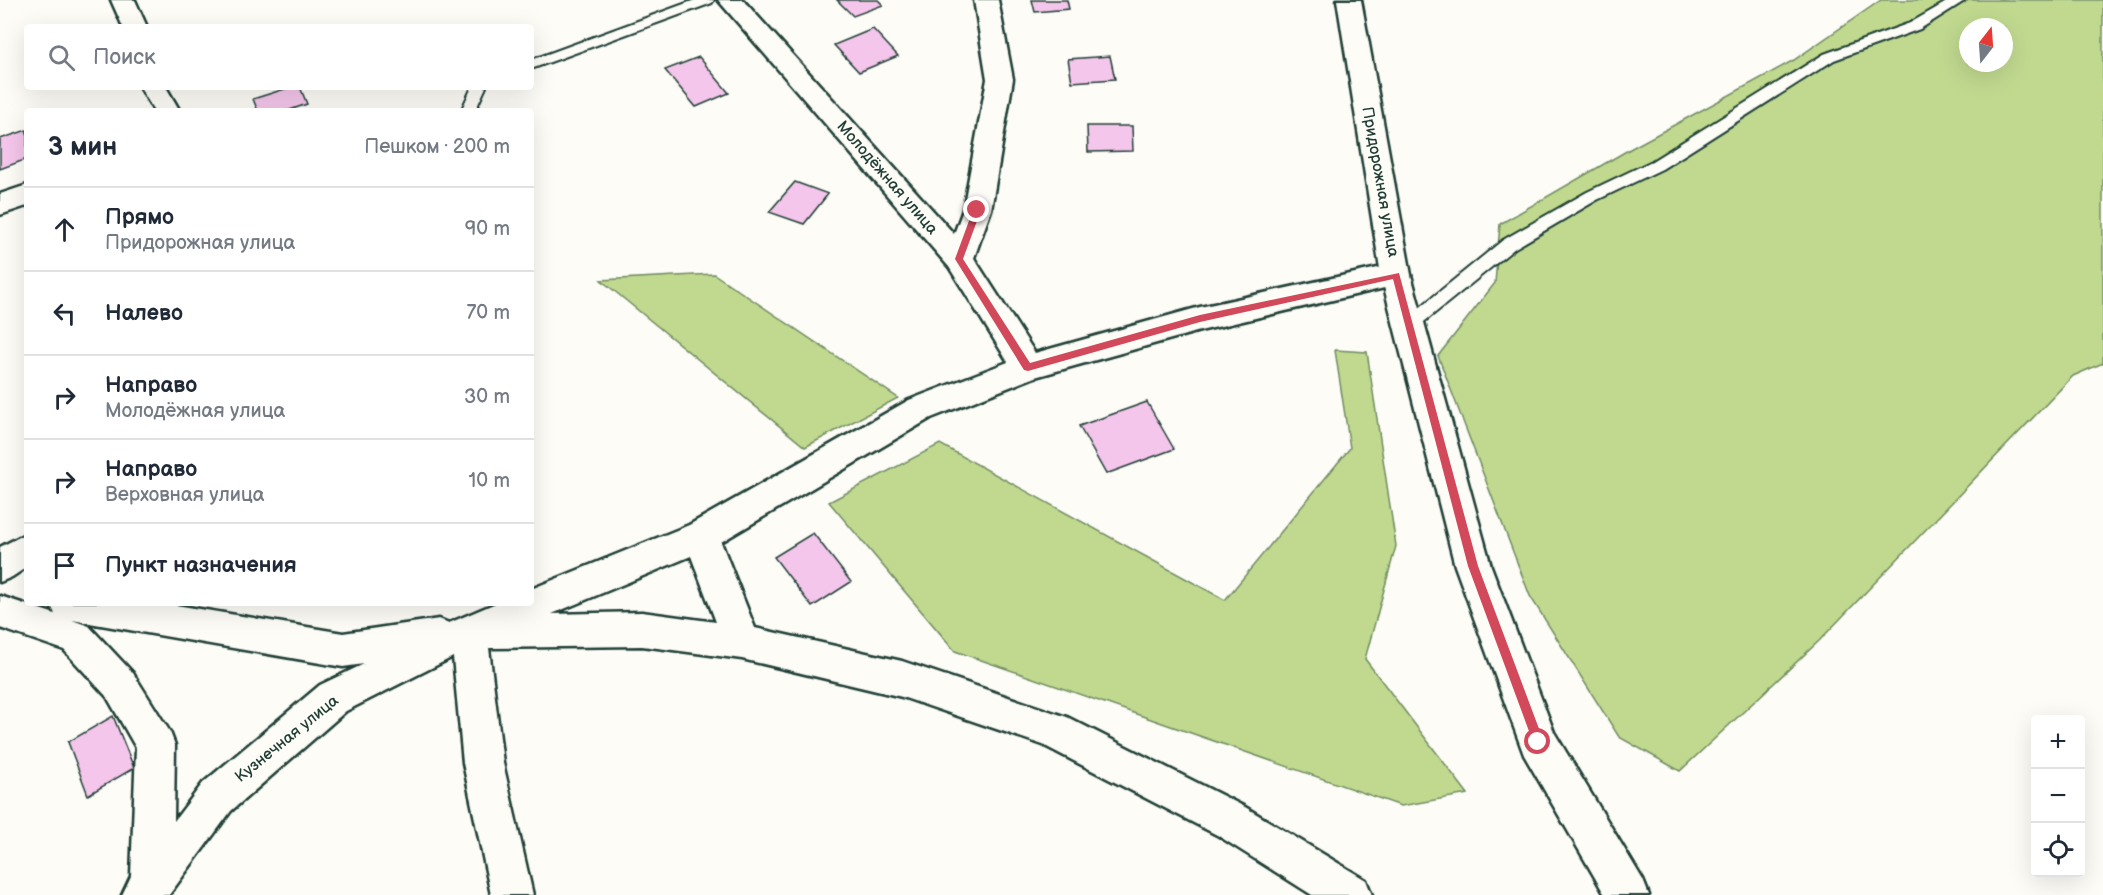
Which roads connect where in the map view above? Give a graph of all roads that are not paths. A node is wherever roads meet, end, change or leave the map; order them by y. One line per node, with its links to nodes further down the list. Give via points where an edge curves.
1 (123, 0): 7 (street)
2 (707, 0): 8 (lane)
3 (730, 0): 15 (street, Молодёжная улица)
4 (986, 0): 15 (street, via 1000,79 977,210)
5 (1349, 0): 16 (street, Придорожная улица)
6 (1959, 0): 17 (lane, via 1915,26 1829,57 1657,165 1592,196 1509,244)
7 (134, 24)
8 (534, 64)
9 (155, 90): 11 (street)
10 (478, 90): 12 (lane)
11 (165, 108)
12 (469, 108)
13 (24, 196): 14 (street)
14 (0, 205)
15 (959, 259): 18 (street, Молодёжная улица)
16 (1396, 275): 17 (street, Придорожная улица); 18 (street, via 1200,319)
17 (1408, 326): 34 (street, Придорожная улица, via 1473,566 1538,742)
18 (1028, 367): 19 (street, via 920,409)
19 (701, 536): 24 (street); 30 (street)
20 (24, 550): 21 (street)
21 (0, 566)
22 (0, 598): 23 (street)
23 (24, 598)
24 (534, 604)
25 (99, 606): 28 (street)
26 (530, 606): 29 (street)
27 (0, 612): 31 (street, via 76,638 120,685 156,745)
28 (172, 613): 29 (street, via 343,650)
29 (469, 631): 30 (street, via 642,629); 31 (street, Кузнечная улица, via 333,698 217,797); 32 (street, via 483,763)
30 (742, 642): 33 (street, via 902,679 1053,730 1231,821)
31 (148, 889)
32 (512, 895)
33 (1350, 895)
34 (1628, 895)

